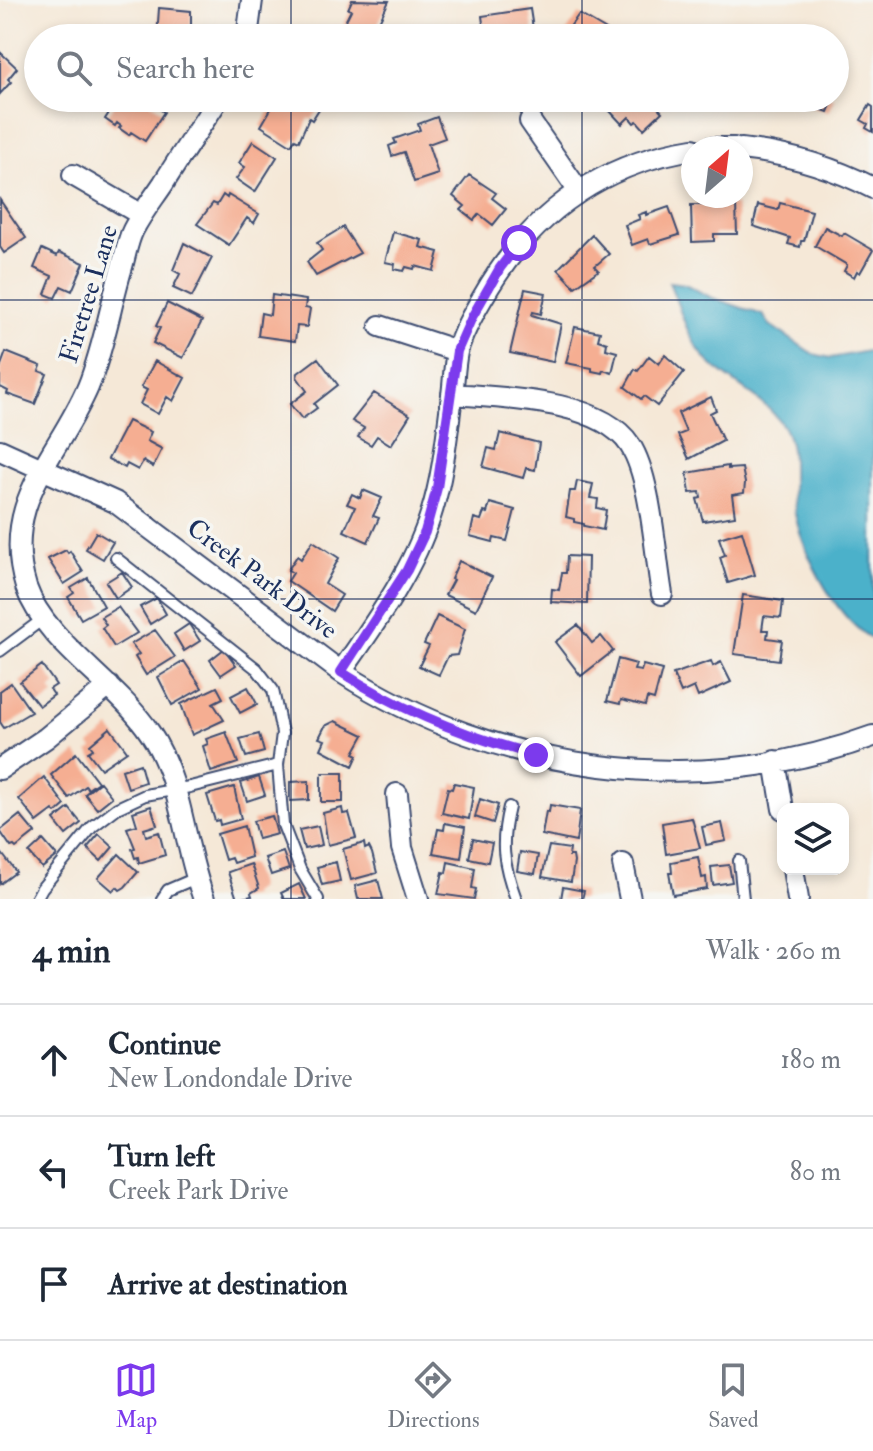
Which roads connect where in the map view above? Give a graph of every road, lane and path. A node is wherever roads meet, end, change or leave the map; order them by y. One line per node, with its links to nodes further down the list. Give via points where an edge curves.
1 (252, 0): 2 (street)
2 (249, 24)
3 (210, 112): 10 (street, Firetree Lane)
4 (530, 121): 9 (street)
5 (753, 150): 8 (street, via 832,167)
6 (681, 152): 9 (street, via 639,162)
7 (73, 175): 10 (street)
8 (873, 188)
9 (578, 190): 12 (street, via 536,225 500,268)
10 (142, 215): 15 (street, Firetree Lane, via 129,242 88,385)
11 (380, 326): 12 (street)
12 (457, 351): 13 (street)
13 (452, 394): 17 (street, via 586,413 624,437 644,484); 20 (street, via 425,532 407,570)
14 (0, 450): 15 (street, Creek Park Drive)
15 (41, 468): 18 (street, Firetree Lane, via 29,490 19,549 27,591); 20 (street, Creek Park Drive, via 143,521)
16 (116, 558): 24 (lane, via 257,669 273,690 282,733)
17 (662, 594)
18 (43, 619): 19 (lane); 21 (street, Firetree Lane)
19 (0, 651)
20 (341, 672): 23 (street, Creek Park Drive, via 438,724 536,755 597,767 657,770)
21 (109, 686): 25 (street); 26 (street, Firetree Lane, via 149,731)
22 (873, 736): 23 (street, Creek Park Drive)
23 (775, 761): 28 (street)
24 (278, 765): 26 (lane); 37 (lane, via 283,825)
25 (0, 769)
26 (175, 788): 33 (street, Firetree Lane); 34 (lane, via 131,801 103,818)
27 (397, 794): 38 (street, via 402,848)
28 (782, 803)
29 (509, 807): 39 (lane, via 502,853)
30 (739, 861): 41 (lane)
31 (623, 864): 40 (street)
32 (794, 875): 42 (street)
33 (196, 878): 35 (lane, via 168,890); 36 (street, Firetree Lane)
34 (36, 899)
35 (162, 899)
36 (204, 899)
37 (318, 899)
38 (418, 899)
39 (516, 899)
40 (630, 899)
41 (743, 899)
42 (798, 899)

